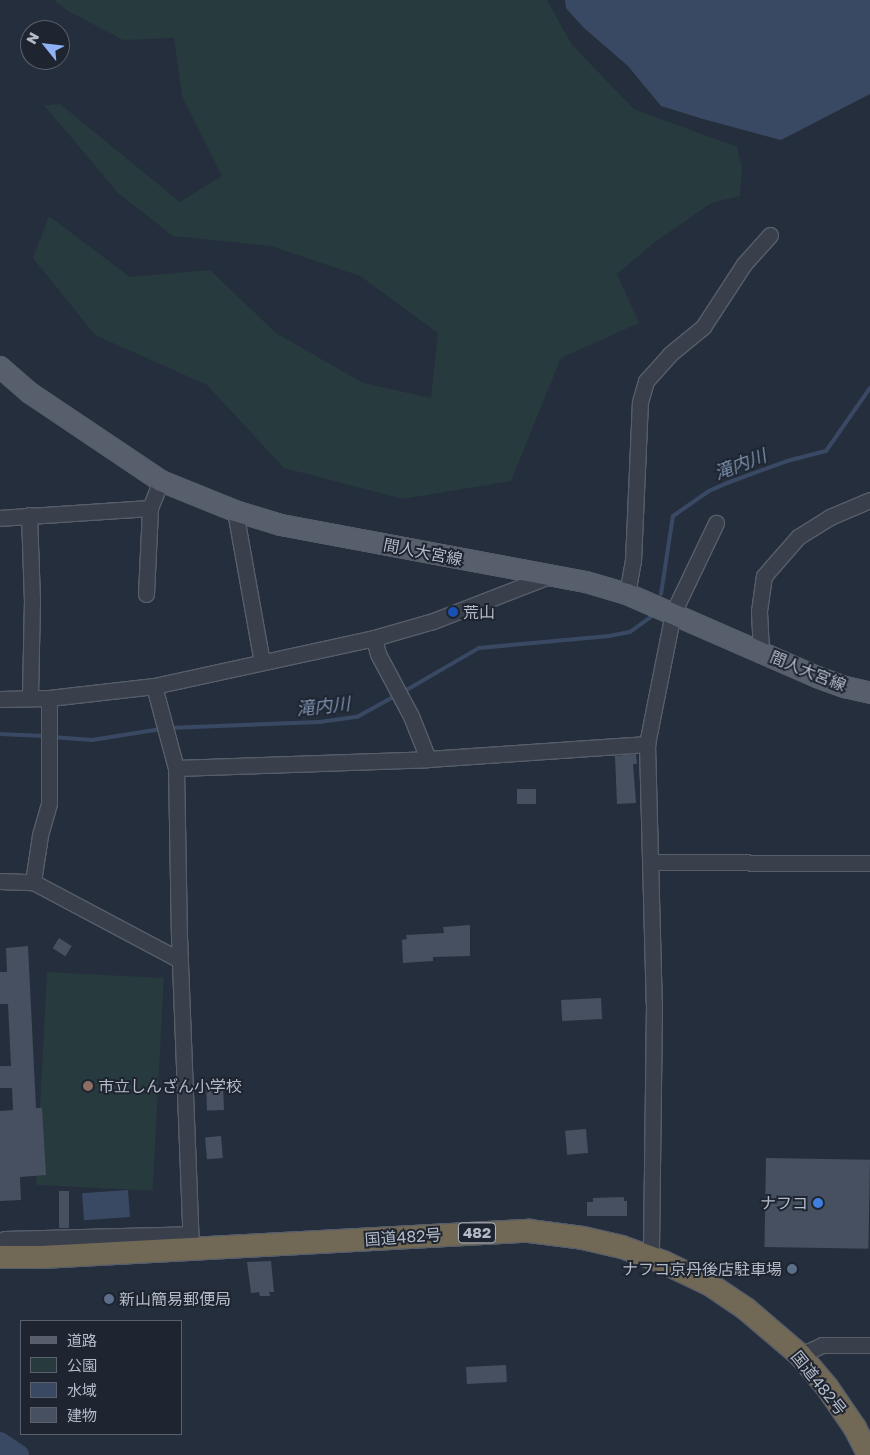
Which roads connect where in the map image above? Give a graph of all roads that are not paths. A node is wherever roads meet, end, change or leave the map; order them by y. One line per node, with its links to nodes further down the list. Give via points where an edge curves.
1 (770, 234): 12 (street, via 744,264 703,327 670,354 646,381 640,402 633,561)
2 (0, 367): 3 (main road, 間人大宮線, via 30,393)
3 (161, 481): 5 (street); 6 (main road, 間人大宮線)
4 (870, 500): 15 (street, via 830,517 798,537 764,576 758,610)
5 (150, 508): 7 (street); 11 (street)
6 (235, 511): 10 (main road, 間人大宮線, via 280,525); 16 (street)
7 (29, 515): 8 (street); 20 (street, via 32,600)
8 (0, 518)
9 (716, 523): 13 (street)
10 (549, 576): 12 (main road, 間人大宮線); 14 (street, via 433,621)
11 (146, 594)
12 (627, 594): 13 (main road, 間人大宮線)
13 (673, 613): 15 (main road, 間人大宮線); 22 (street)
14 (374, 638): 16 (street); 23 (street, via 378,654 411,716)
15 (762, 651): 18 (main road, 間人大宮線, via 817,677)
16 (262, 662): 17 (street)
17 (154, 686): 21 (street); 24 (street)
18 (870, 693)
19 (0, 698): 20 (street)
20 (30, 698): 21 (street)
21 (49, 698): 28 (street, via 49,803)
22 (647, 744): 23 (street); 25 (street)
23 (428, 759): 24 (street)
24 (176, 768): 29 (street)
25 (652, 862): 26 (street); 32 (street)
26 (870, 863)
27 (0, 881): 28 (street)
28 (33, 882): 29 (street)
29 (180, 960): 30 (street)
30 (191, 1242): 31 (highway, 国道482号 / 482); 32 (highway, 国道482号 / 482, via 529,1231 583,1238)
31 (2, 1248)
32 (651, 1258): 34 (highway, 国道482号 / 482, via 709,1284 746,1309)
33 (870, 1345): 34 (street, via 822,1345)
34 (800, 1355): 35 (highway, 国道482号 / 482, via 827,1387)
35 (869, 1455)

